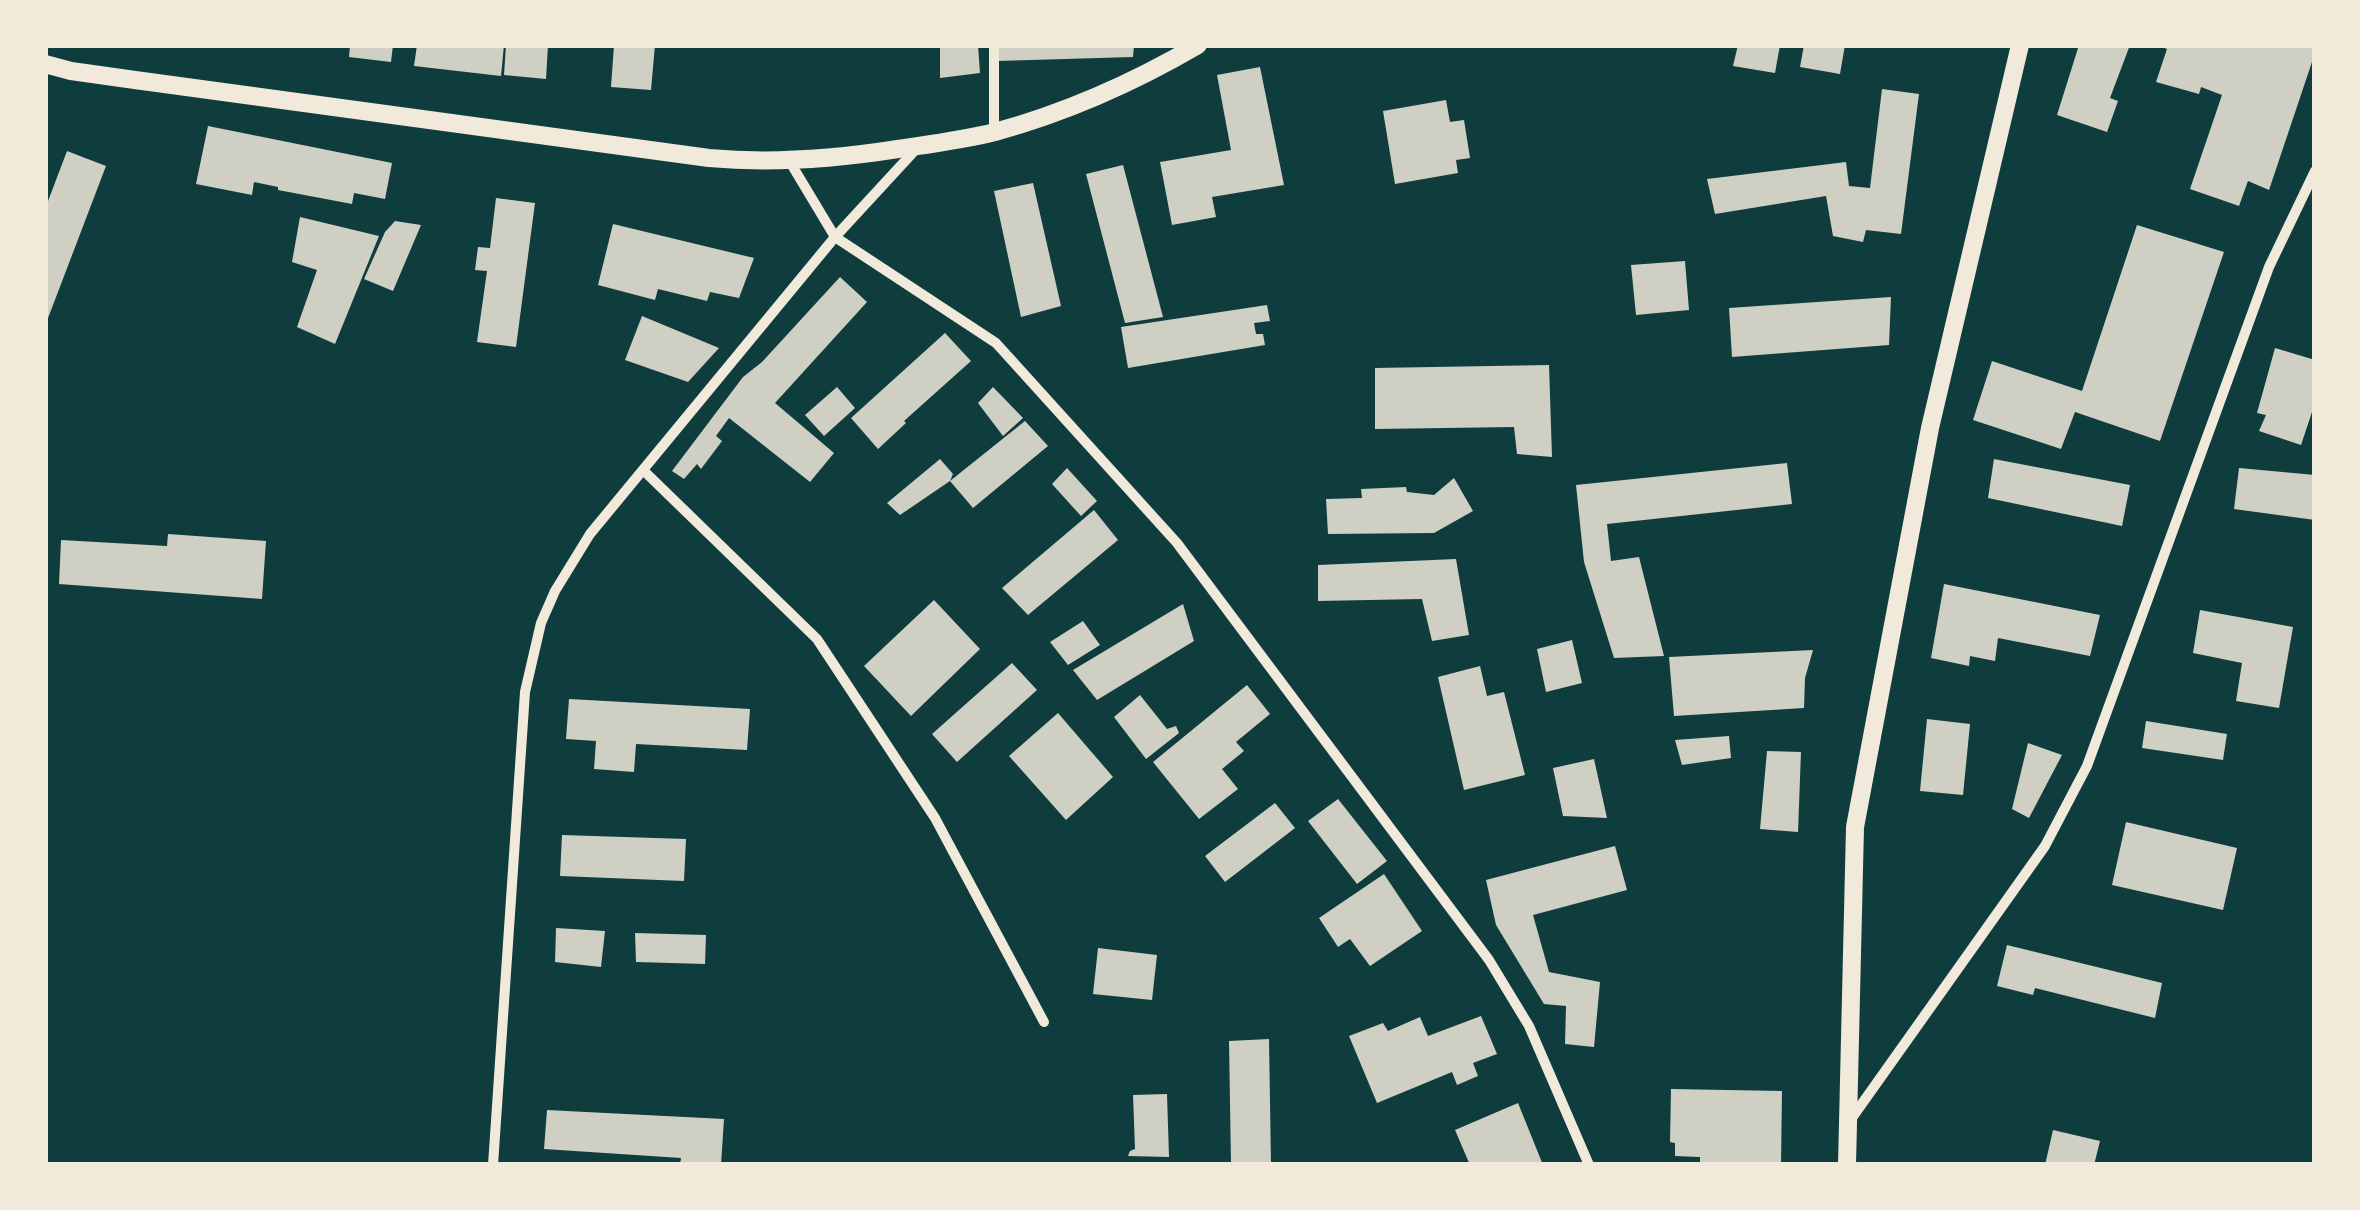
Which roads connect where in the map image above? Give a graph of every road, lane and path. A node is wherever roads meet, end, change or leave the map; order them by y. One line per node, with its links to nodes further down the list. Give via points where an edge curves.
1 (994, 45): 5 (street)
2 (1198, 45): 5 (street, via 1114,91)
3 (2020, 45): 12 (street, via 1930,428 1856,826)
4 (45, 64): 7 (street, via 708,158)
5 (994, 132): 6 (street)
6 (919, 146): 7 (street); 9 (street)
7 (790, 162): 9 (street)
8 (2315, 171): 12 (street, via 2269,268 2087,766 2045,846)
9 (835, 236): 10 (street); 14 (street, via 996,343 1177,543 1489,960 1528,1026)
10 (643, 470): 11 (street, via 817,639 934,818); 13 (street, via 571,562 532,658)
11 (1044, 1022)
12 (1849, 1123): 15 (street)
13 (493, 1165)
14 (1589, 1165)
15 (1846, 1165)

